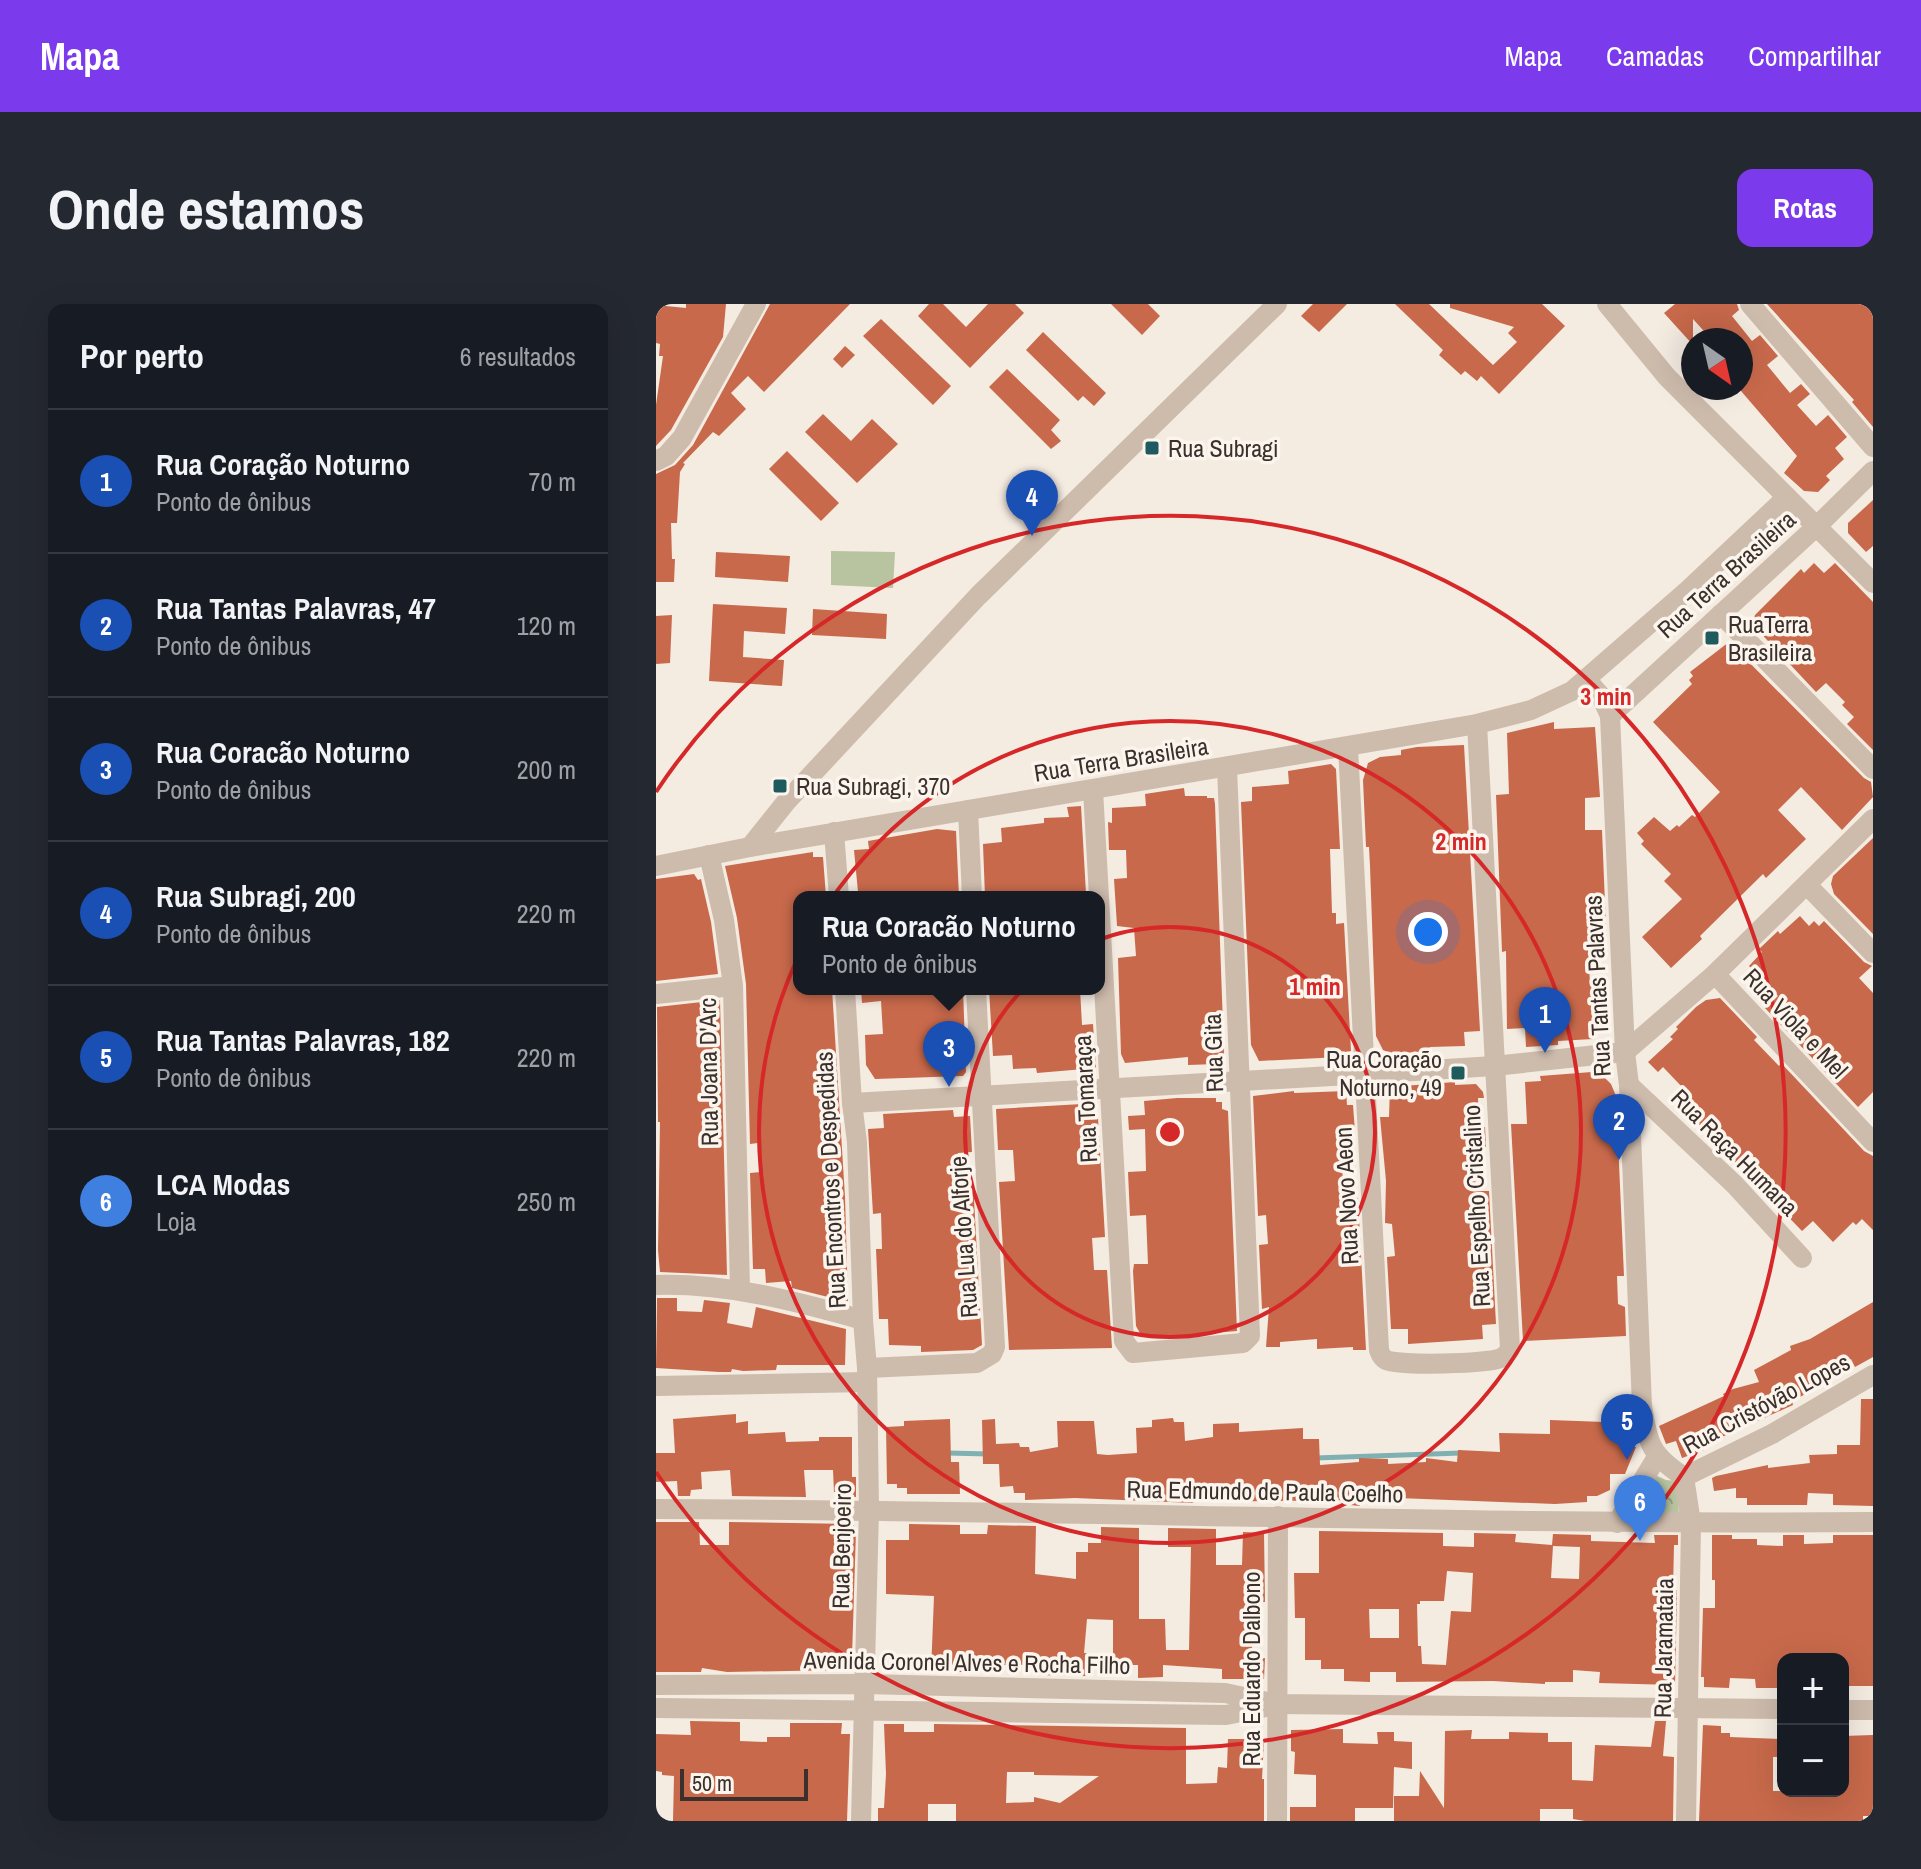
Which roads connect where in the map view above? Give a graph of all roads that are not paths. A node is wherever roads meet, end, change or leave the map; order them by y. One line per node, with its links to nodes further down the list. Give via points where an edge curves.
1 (747, 304): 6 (street)
2 (756, 304): 6 (street)
3 (1277, 304): 24 (street, via 978,596)
4 (1607, 304): 10 (street, via 1667,377)
5 (1750, 304): 7 (street)
6 (741, 330): 8 (street, via 682,438)
7 (1873, 447)
8 (656, 461)
9 (1873, 471): 11 (street, Rua Terra Brasileira)
10 (1787, 497): 11 (street); 14 (street, Rua Terra Brasileira)
11 (1817, 526): 12 (street); 13 (street, Rua Terra Brasileira)
12 (1873, 583)
13 (1721, 614): 15 (street, Rua Terra Brasileira); 19 (street)
14 (1586, 679): 15 (street); 16 (street, Rua Terra Brasileira, via 1552,702)
15 (1610, 716): 38 (street, Rua Tantas Palavras)
16 (1477, 724): 17 (street, Rua Terra Brasileira); 39 (street, Rua Espelho Cristalino)
17 (1348, 747): 18 (street, Rua Terra Brasileira); 40 (street, Rua Novo Aeon)
18 (1227, 768): 20 (street, Rua Terra Brasileira); 41 (street, Rua Gita)
19 (1873, 769)
20 (1093, 790): 21 (street, Rua Terra Brasileira); 30 (street, Rua Tomaraça)
21 (968, 810): 23 (street, Rua Terra Brasileira); 29 (street)
22 (1873, 819): 27 (street)
23 (834, 832): 24 (street, Rua Terra Brasileira); 28 (street)
24 (750, 847): 25 (street, Rua Terra Brasileira)
25 (709, 855): 26 (street, Rua Terra Brasileira); 33 (street, Rua Joana D'Arc)
26 (656, 866)
27 (1807, 885): 31 (street); 32 (street)
28 (839, 891)
29 (972, 891)
30 (1099, 891)
31 (1873, 953)
32 (1715, 974): 38 (street); 46 (street, Rua Viola e Mel)
33 (733, 986): 35 (street); 49 (street, Rua Joana D'Arc)
34 (1105, 989): 43 (street, Rua Tomaraça)
35 (656, 994)
36 (845, 995): 45 (street, Rua Encontros e Despedidas)
37 (976, 995): 44 (street, Rua Lua do Alforje)
38 (1625, 1052): 39 (street); 42 (street, Rua Tantas Palavras)
39 (1494, 1066): 40 (street); 52 (street, Rua Espelho Cristalino, via 1510,1349 1500,1358 1420,1364)
40 (1367, 1074): 41 (street); 52 (street, Rua Novo Aeon)
41 (1241, 1081): 43 (street); 51 (street, Rua Gita, via 1250,1336 1239,1344)
42 (1629, 1085): 47 (street, Rua Raça Humana, via 1735,1185); 56 (street, Rua Tantas Palavras, via 1642,1406)
43 (1111, 1088): 44 (street); 51 (street, Rua Tomaraça, via 1123,1336)
44 (980, 1094): 45 (street); 53 (street, Rua Lua do Alforje, via 995,1347 977,1363)
45 (852, 1103): 50 (street, Rua Encontros e Despedidas)
46 (1873, 1142)
47 (1802, 1258)
48 (656, 1285): 49 (street)
49 (740, 1290): 50 (street)
50 (863, 1320): 53 (street, Rua Encontros e Despedidas)
51 (1133, 1353)
52 (1380, 1355)
53 (867, 1375): 55 (street); 59 (street, Rua Benjoeiro)
54 (1873, 1375): 57 (street, Rua Cristóvão Lopes)
55 (656, 1386)
56 (1657, 1457): 57 (street); 62 (street)
57 (1684, 1477): 63 (street, Rua Jaramataia)
58 (656, 1509): 59 (street, Rua Edmundo de Paula Coelho)
59 (869, 1510): 60 (street, Rua Edmundo de Paula Coelho); 64 (street, Rua Benjoeiro)
60 (1278, 1516): 62 (street, Rua Edmundo de Paula Coelho); 66 (street, Rua Eduardo Dalbono)
61 (1873, 1522): 63 (street, Rua Edmundo de Paula Coelho)
62 (1617, 1523): 63 (street, Rua Edmundo de Paula Coelho)
63 (1691, 1523): 68 (street, Rua Jaramataia)
64 (864, 1684): 65 (street, Avenida Coronel Alves e Rocha Filho); 66 (street, Avenida Coronel Alves e Rocha Filho, via 1225,1693); 70 (street, Rua Benjoeiro)
65 (656, 1685)
66 (1277, 1704): 68 (street, Avenida Coronel Alves e Rocha Filho); 70 (street, Avenida Coronel Alves e Rocha Filho, via 1226,1715); 74 (street, Rua Eduardo Dalbono)
67 (656, 1708): 70 (street, Avenida Coronel Alves e Rocha Filho)
68 (1687, 1708): 69 (street, Avenida Coronel Alves e Rocha Filho); 75 (street, Rua Jaramataia)
69 (1777, 1709)
70 (864, 1710): 73 (street, Rua Benjoeiro)
71 (1849, 1710): 72 (street)
72 (1873, 1710)
73 (861, 1821)
74 (1277, 1821)
75 (1686, 1821)

